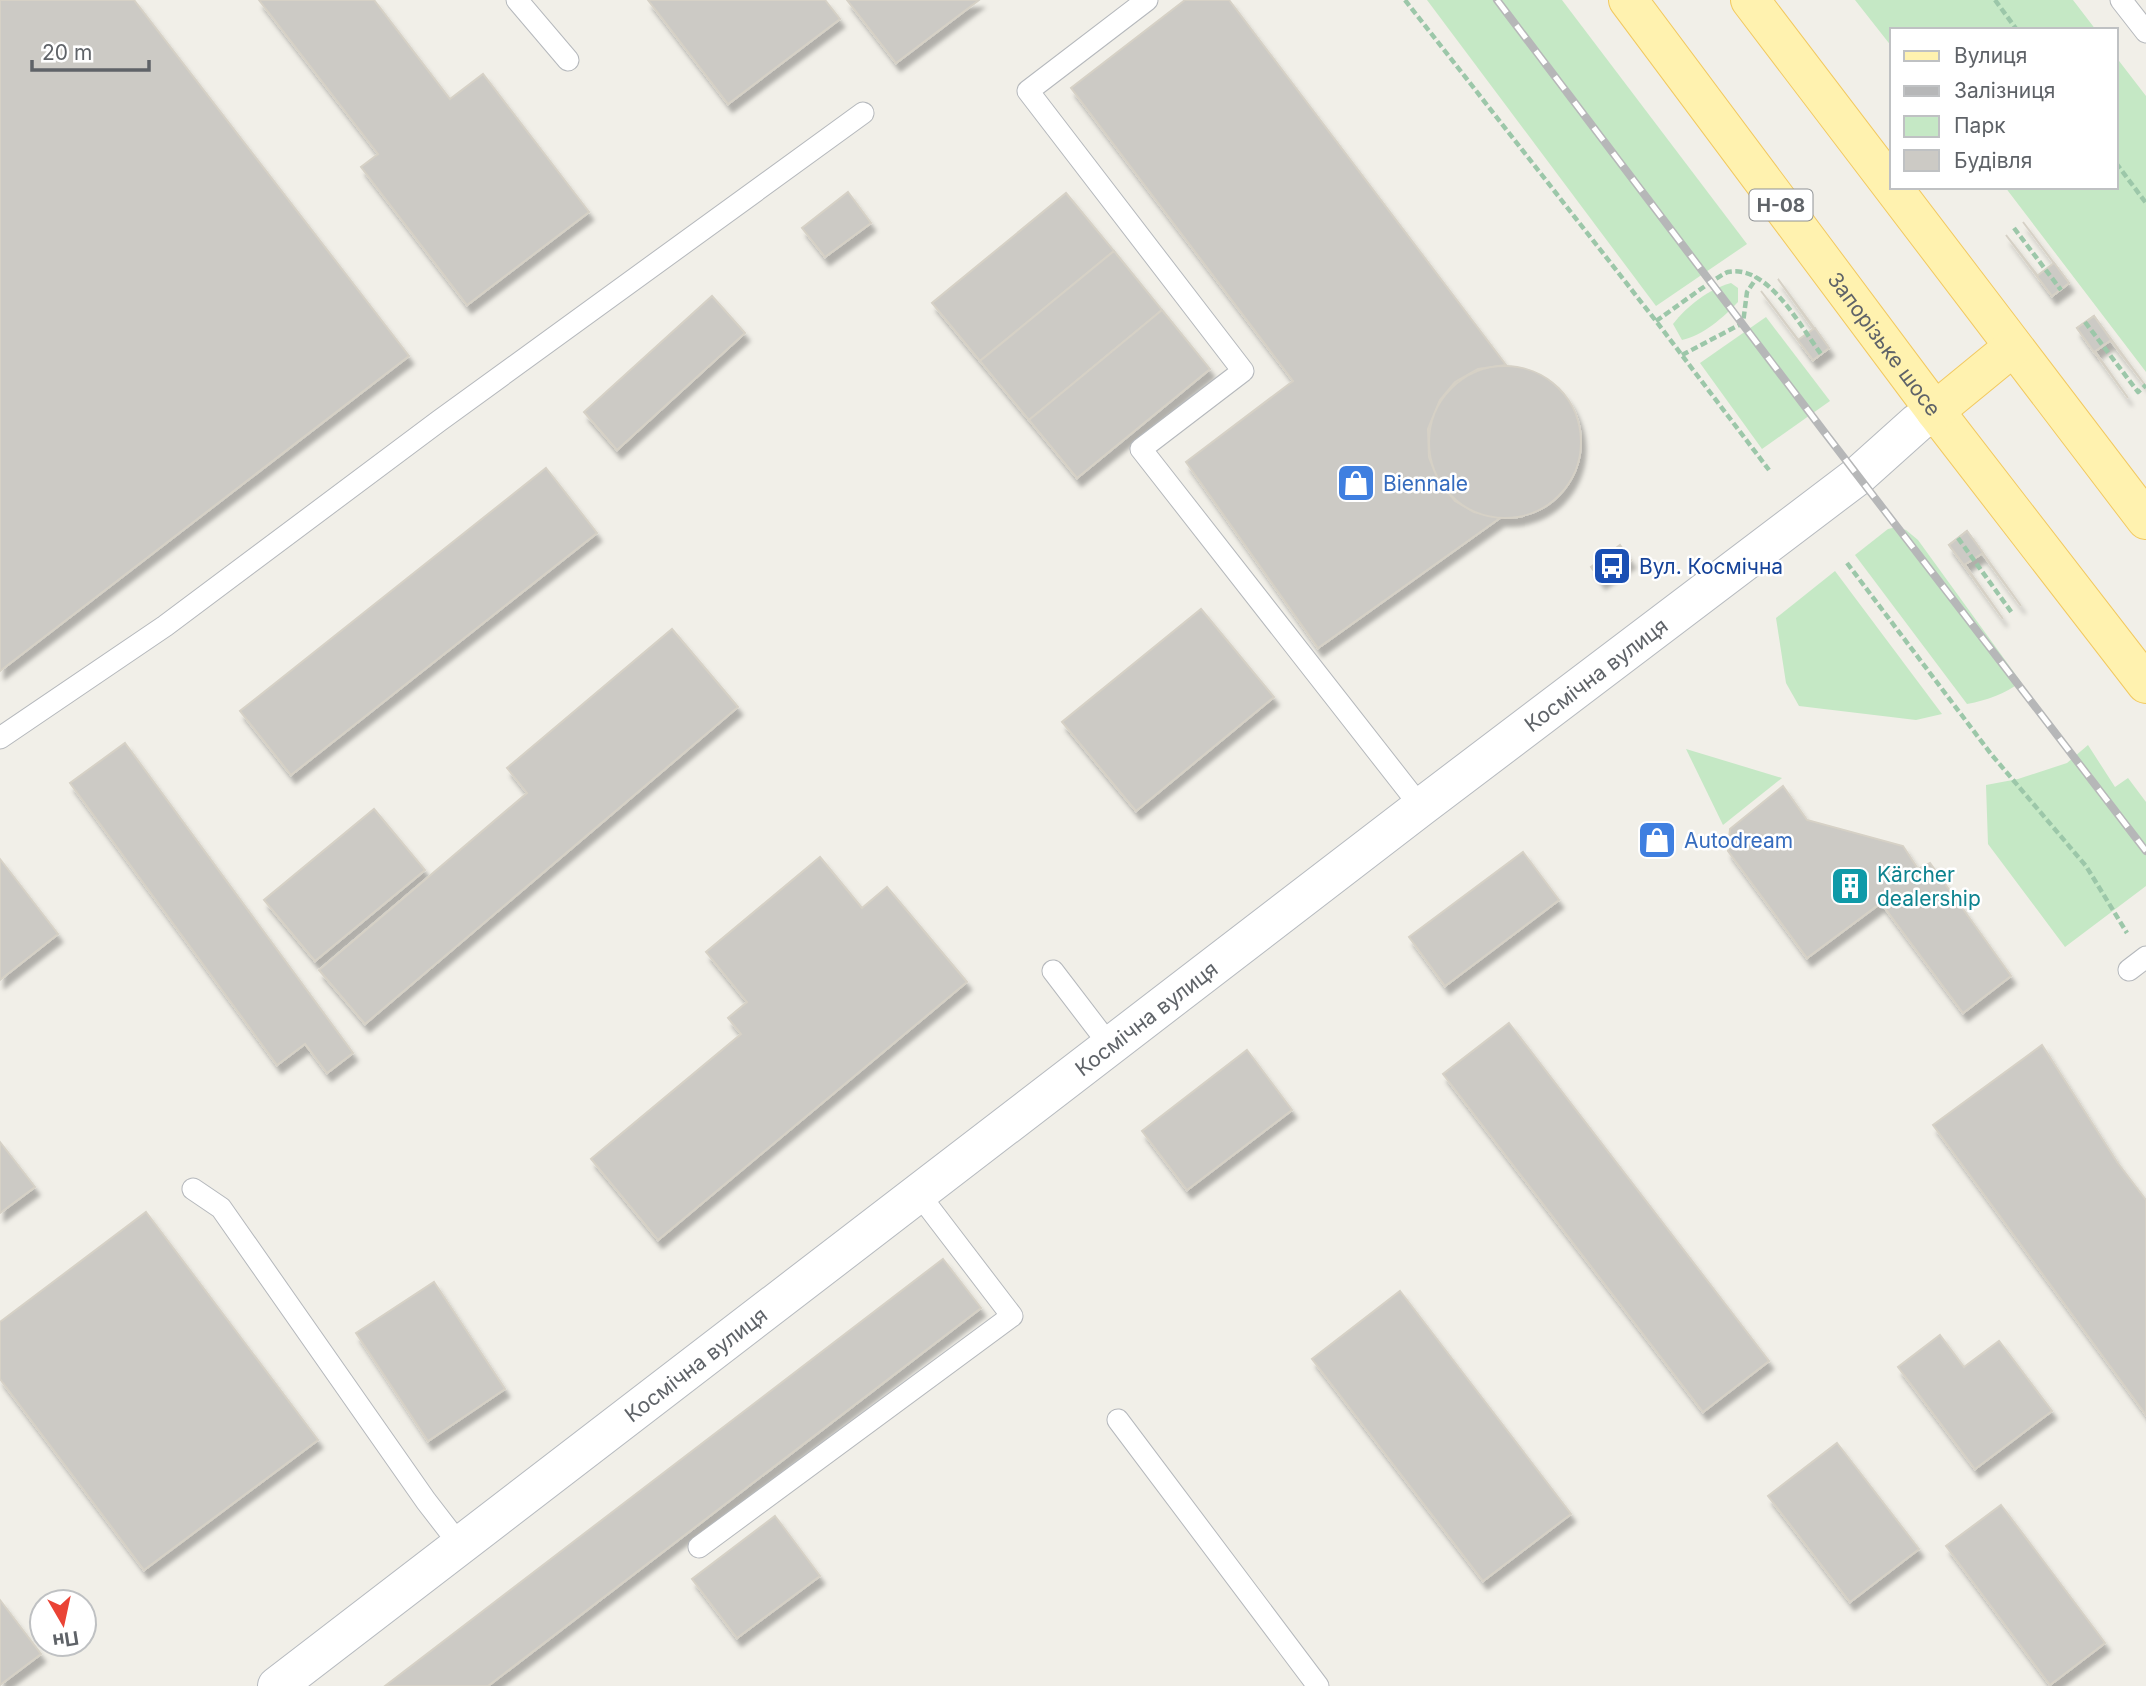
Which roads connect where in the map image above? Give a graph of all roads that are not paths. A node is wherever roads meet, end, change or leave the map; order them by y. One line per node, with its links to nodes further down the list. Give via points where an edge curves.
1 (517, 0): 7 (lane)
2 (1147, 0): 16 (lane, via 1028,91 1243,371 1141,449)
3 (1628, 0): 12 (main road, Запорізьке шосе / Н-08)
4 (1750, 0): 9 (main road)
5 (2122, 0): 6 (lane)
6 (2145, 29)
7 (568, 60)
8 (863, 113): 15 (lane, via 165,626)
9 (1890, 185)
10 (1893, 189): 11 (main road)
11 (2013, 347): 12 (main road, Космічна вулиця); 13 (main road)
12 (1934, 411): 14 (main road, Запорізьке шосе / Н-08); 16 (main road, Космічна вулиця, via 1859,475)
13 (2146, 520)
14 (2146, 684)
15 (0, 738)
16 (1421, 807): 18 (main road, Космічна вулиця)
17 (1053, 971): 18 (lane)
18 (1111, 1047): 20 (main road, Космічна вулиця)
19 (193, 1189): 22 (lane, via 221,1208)
20 (918, 1193): 22 (main road, Космічна вулиця); 23 (lane, via 1012,1316)
21 (1118, 1420): 25 (lane)
22 (460, 1545): 24 (main road, Космічна вулиця)
23 (699, 1547)
24 (276, 1686)
25 (1318, 1686)

